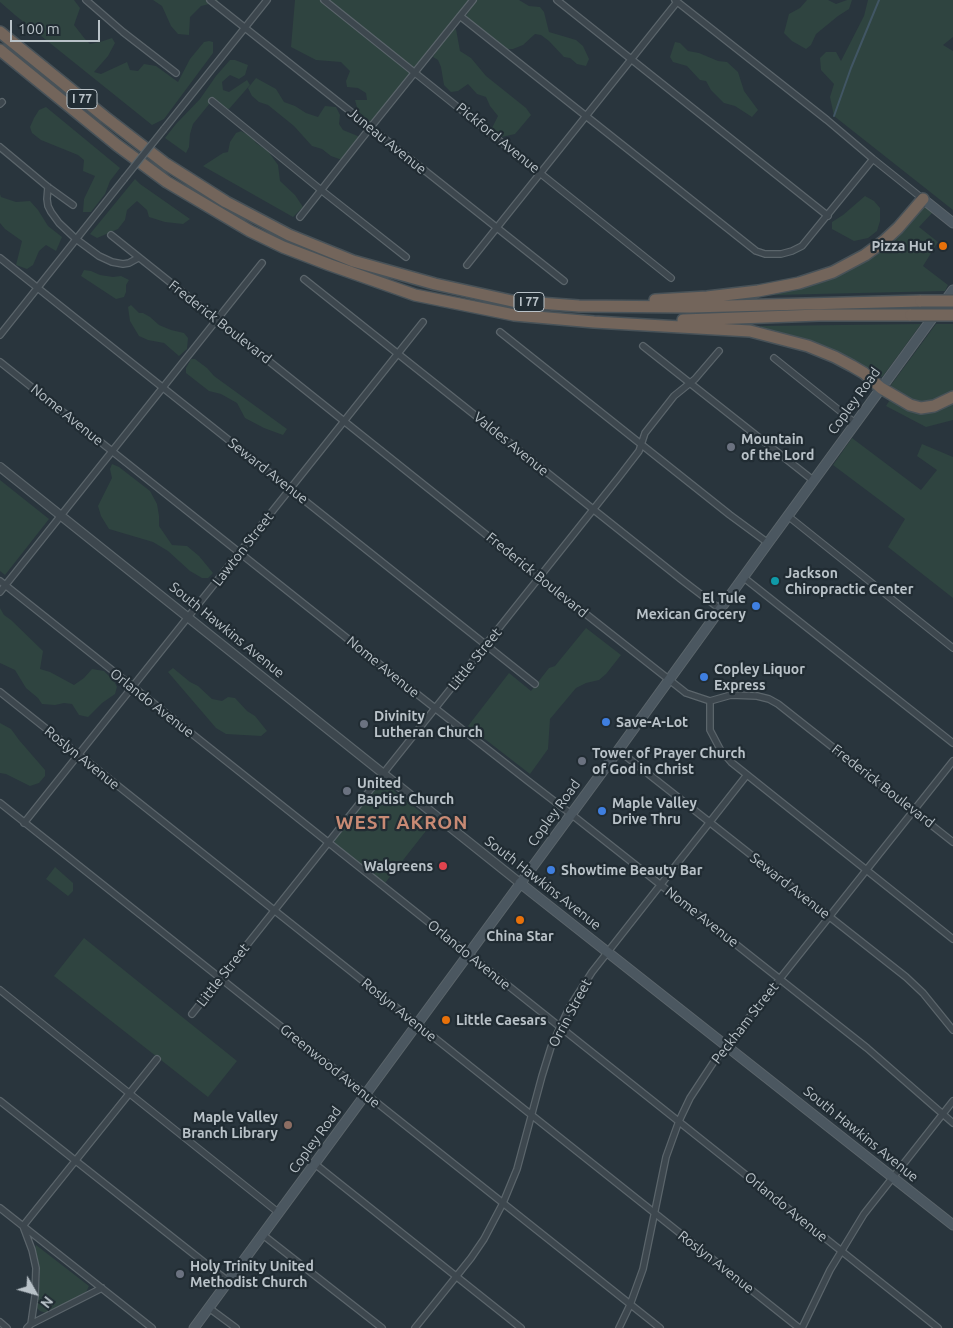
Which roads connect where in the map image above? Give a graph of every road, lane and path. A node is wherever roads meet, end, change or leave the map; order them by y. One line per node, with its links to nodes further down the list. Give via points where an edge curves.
1 (86, 0): 13 (street)
2 (210, 0): 9 (street, Juneau Avenue)
3 (267, 0): 9 (street)
4 (324, 0): 14 (street, Pickford Avenue)
5 (473, 0): 8 (street)
6 (557, 0): 12 (street)
7 (676, 1): 12 (street); 19 (street)
8 (460, 16): 14 (street); 16 (street)
9 (245, 27): 17 (street, Juneau Avenue); 30 (street, bridge)
10 (0, 32): 42 (highway, I 77, via 166,164 226,202 289,235 353,261 435,284 512,301)
11 (0, 50): 46 (highway, I 77, via 167,182 283,247 415,295 514,315)
12 (632, 60): 16 (street); 25 (street)
13 (176, 72)
14 (415, 72): 17 (street); 20 (street, Pickford Avenue)
15 (212, 101): 22 (street)
16 (587, 117): 20 (street); 25 (street, via 756,251 765,254 792,251 802,246)
17 (370, 128): 22 (street); 28 (street, Juneau Avenue)
18 (0, 147): 21 (street)
19 (873, 159): 23 (street); 25 (street)
20 (541, 173): 28 (street); 36 (street, Pickford Avenue)
21 (48, 187): 24 (street); 30 (street, via 51,212)
22 (321, 190): 26 (street); 31 (street)
23 (923, 199): 27 (main road); 42 (highway, via 898,228 873,249 843,267 812,279 758,292)
24 (73, 205)
25 (828, 216)
26 (300, 217)
27 (953, 223)
28 (497, 228): 35 (street); 38 (street, Juneau Avenue)
29 (111, 235): 33 (street, Frederick Boulevard)
30 (76, 239): 33 (street, via 112,262 123,264); 39 (street)
31 (406, 257)
32 (0, 258): 39 (street, Seward Avenue)
33 (138, 258): 44 (street, Frederick Boulevard)
34 (262, 263): 44 (street)
35 (467, 265)
36 (671, 278)
37 (304, 279): 51 (street, Valdes Avenue)
38 (564, 281)
39 (37, 288): 48 (street); 55 (street, Seward Avenue)
40 (953, 290): 56 (main road, Copley Road)
41 (953, 300): 42 (highway, I 77, bridge, via 690,307)
42 (579, 306)
43 (953, 315): 46 (highway, I 77, bridge, via 819,315)
44 (217, 320): 55 (street); 58 (street, Frederick Boulevard)
45 (423, 322): 51 (street, Lawton Street)
46 (619, 323): 56 (highway, via 750,331 836,357 864,373)
47 (500, 332): 60 (street)
48 (0, 335)
49 (644, 346): 54 (street)
50 (719, 352): 54 (street, Little Street)
51 (398, 354): 58 (street, Lawton Street); 65 (street, Valdes Avenue)
52 (774, 358): 59 (street)
53 (0, 362): 61 (street, Nome Avenue)
54 (689, 382): 60 (street, Little Street, via 645,432); 63 (street)
55 (163, 388): 61 (street); 64 (street, Seward Avenue)
56 (881, 388): 57 (highway, via 915,407 934,406); 59 (main road, Copley Road)
57 (953, 396)
58 (344, 422): 64 (street, Lawton Street); 71 (street, Frederick Boulevard)
59 (855, 423): 63 (main road, Copley Road)
60 (641, 444): 65 (street, Little Street, via 635,457); 68 (street)
61 (112, 451): 66 (street); 69 (street, Nome Avenue)
62 (0, 467): 66 (street, South Hawkins Avenue)
63 (814, 481): 67 (main road, Copley Road)
64 (290, 489): 69 (street, Lawton Street); 76 (street, Seward Avenue)
65 (594, 510): 71 (street, Little Street); 74 (street, Valdes Avenue)
66 (61, 516): 72 (street); 75 (street, South Hawkins Avenue)
67 (788, 516): 68 (main road, Copley Road); 77 (street)
68 (768, 543): 70 (main road, Copley Road)
69 (240, 553): 75 (street, Lawton Street); 83 (street, Nome Avenue)
70 (743, 577): 74 (main road, Copley Road); 84 (street)
71 (540, 578): 76 (street, Little Street); 78 (street, Frederick Boulevard)
72 (3, 583): 73 (street); 80 (street, Orlando Avenue)
73 (0, 592)
74 (720, 609): 78 (main road, Copley Road)
75 (189, 617): 80 (street, Lawton Street); 88 (street, South Hawkins Avenue)
76 (486, 645): 79 (street, Seward Avenue); 83 (street, Little Street)
77 (953, 648)
78 (670, 679): 82 (street, Frederick Boulevard, via 686,693); 85 (main road, Copley Road)
79 (535, 684)
80 (133, 687): 86 (street, Lawton Street); 96 (street, Orlando Avenue)
81 (0, 692): 86 (street, Roslyn Avenue)
82 (710, 701): 89 (street, via 712,736 724,755); 91 (street, Frederick Boulevard, via 744,695 778,704)
83 (435, 708): 88 (street, Little Street); 92 (street, Nome Avenue)
84 (953, 743)
85 (618, 750): 92 (main road, Copley Road); 93 (street, Seward Avenue)
86 (78, 755): 94 (street, Lawton Street); 100 (street, Roslyn Avenue)
87 (953, 761): 91 (street, Peckham Street)
88 (384, 773): 96 (street, Little Street); 98 (street, South Hawkins Avenue)
89 (746, 776): 93 (street, Orrin Street); 97 (street)
90 (0, 803): 94 (street, Greenwood Avenue)
91 (914, 810): 95 (street, Frederick Boulevard); 97 (street, Peckham Street)
92 (571, 814): 98 (main road, Copley Road); 99 (street, Nome Avenue)
93 (710, 822): 99 (street, Orrin Street); 101 (street, Seward Avenue)
94 (24, 823): 105 (street, Greenwood Avenue)
95 (953, 842)
96 (328, 843): 100 (street, Little Street); 104 (street, Orlando Avenue)
97 (866, 870): 101 (street, Peckham Street); 102 (street)
98 (520, 883): 103 (main road, South Hawkins Avenue); 104 (main road, Copley Road)
99 (660, 885): 103 (street, Orrin Street); 106 (street, Nome Avenue)
100 (274, 911): 105 (street, Little Street); 109 (street, Roslyn Avenue)
101 (829, 916): 106 (street, Peckham Street); 111 (street, Seward Avenue, via 906,977)
102 (953, 939)
103 (608, 951): 110 (street, Orrin Street, via 586,980); 112 (main road, South Hawkins Avenue)
104 (468, 955): 109 (main road, Copley Road); 110 (street, Orlando Avenue)
105 (220, 979): 108 (street, Little Street); 115 (street, Greenwood Avenue)
106 (780, 979): 112 (street, Peckham Street); 118 (street, Nome Avenue, via 867,1048)
107 (0, 990): 114 (street)
108 (192, 1014)
109 (417, 1025): 115 (main road, Copley Road); 119 (street, Roslyn Avenue)
110 (559, 1027): 119 (street, Orrin Street); 120 (street, Orlando Avenue)
111 (953, 1030)
112 (726, 1046): 120 (street, Peckham Street, via 702,1078); 124 (main road, South Hawkins Avenue)
113 (157, 1059): 114 (street)
114 (130, 1093): 122 (street); 127 (street)
115 (366, 1095): 123 (main road, Copley Road); 125 (street, Greenwood Avenue)
116 (0, 1101): 122 (street)
117 (953, 1101): 118 (street)
118 (942, 1114): 121 (street, Nome Avenue); 124 (street)
119 (531, 1115): 125 (street, Orrin Street, via 517,1169); 128 (street, Roslyn Avenue)
120 (679, 1121): 128 (street, Peckham Street, via 666,1157); 132 (street, Orlando Avenue)
121 (953, 1123)
122 (75, 1160): 130 (street); 134 (street)
123 (315, 1164): 127 (main road, Copley Road); 133 (street)
124 (892, 1177): 129 (main road, South Hawkins Avenue); 132 (street)
125 (503, 1203): 133 (street, Orrin Street, via 484,1239); 136 (street, Greenwood Avenue)
126 (0, 1208): 130 (street)
127 (280, 1213): 131 (main road, Copley Road)
128 (655, 1214): 136 (street, Peckham Street, via 643,1269); 149 (street, Roslyn Avenue)
129 (953, 1225)
130 (23, 1226): 135 (street); 139 (street, via 36,1268)
131 (263, 1235): 134 (main road, Copley Road); 144 (street)
132 (841, 1251): 149 (street); 150 (street, Orlando Avenue)
133 (456, 1277): 145 (street, Orrin Street); 146 (street)
134 (228, 1282): 137 (main road, Copley Road)
135 (102, 1288): 139 (street); 141 (street)
136 (630, 1305): 147 (street, Peckham Street); 148 (street, Greenwood Avenue)
137 (209, 1308): 142 (main road, Copley Road); 143 (street)
138 (0, 1322): 140 (street)
139 (29, 1326)
140 (7, 1328)
141 (152, 1328)
142 (194, 1328)
143 (236, 1328)
144 (382, 1328)
145 (415, 1328)
146 (521, 1328)
147 (619, 1328)
148 (660, 1328)
149 (800, 1328)
150 (938, 1328)

